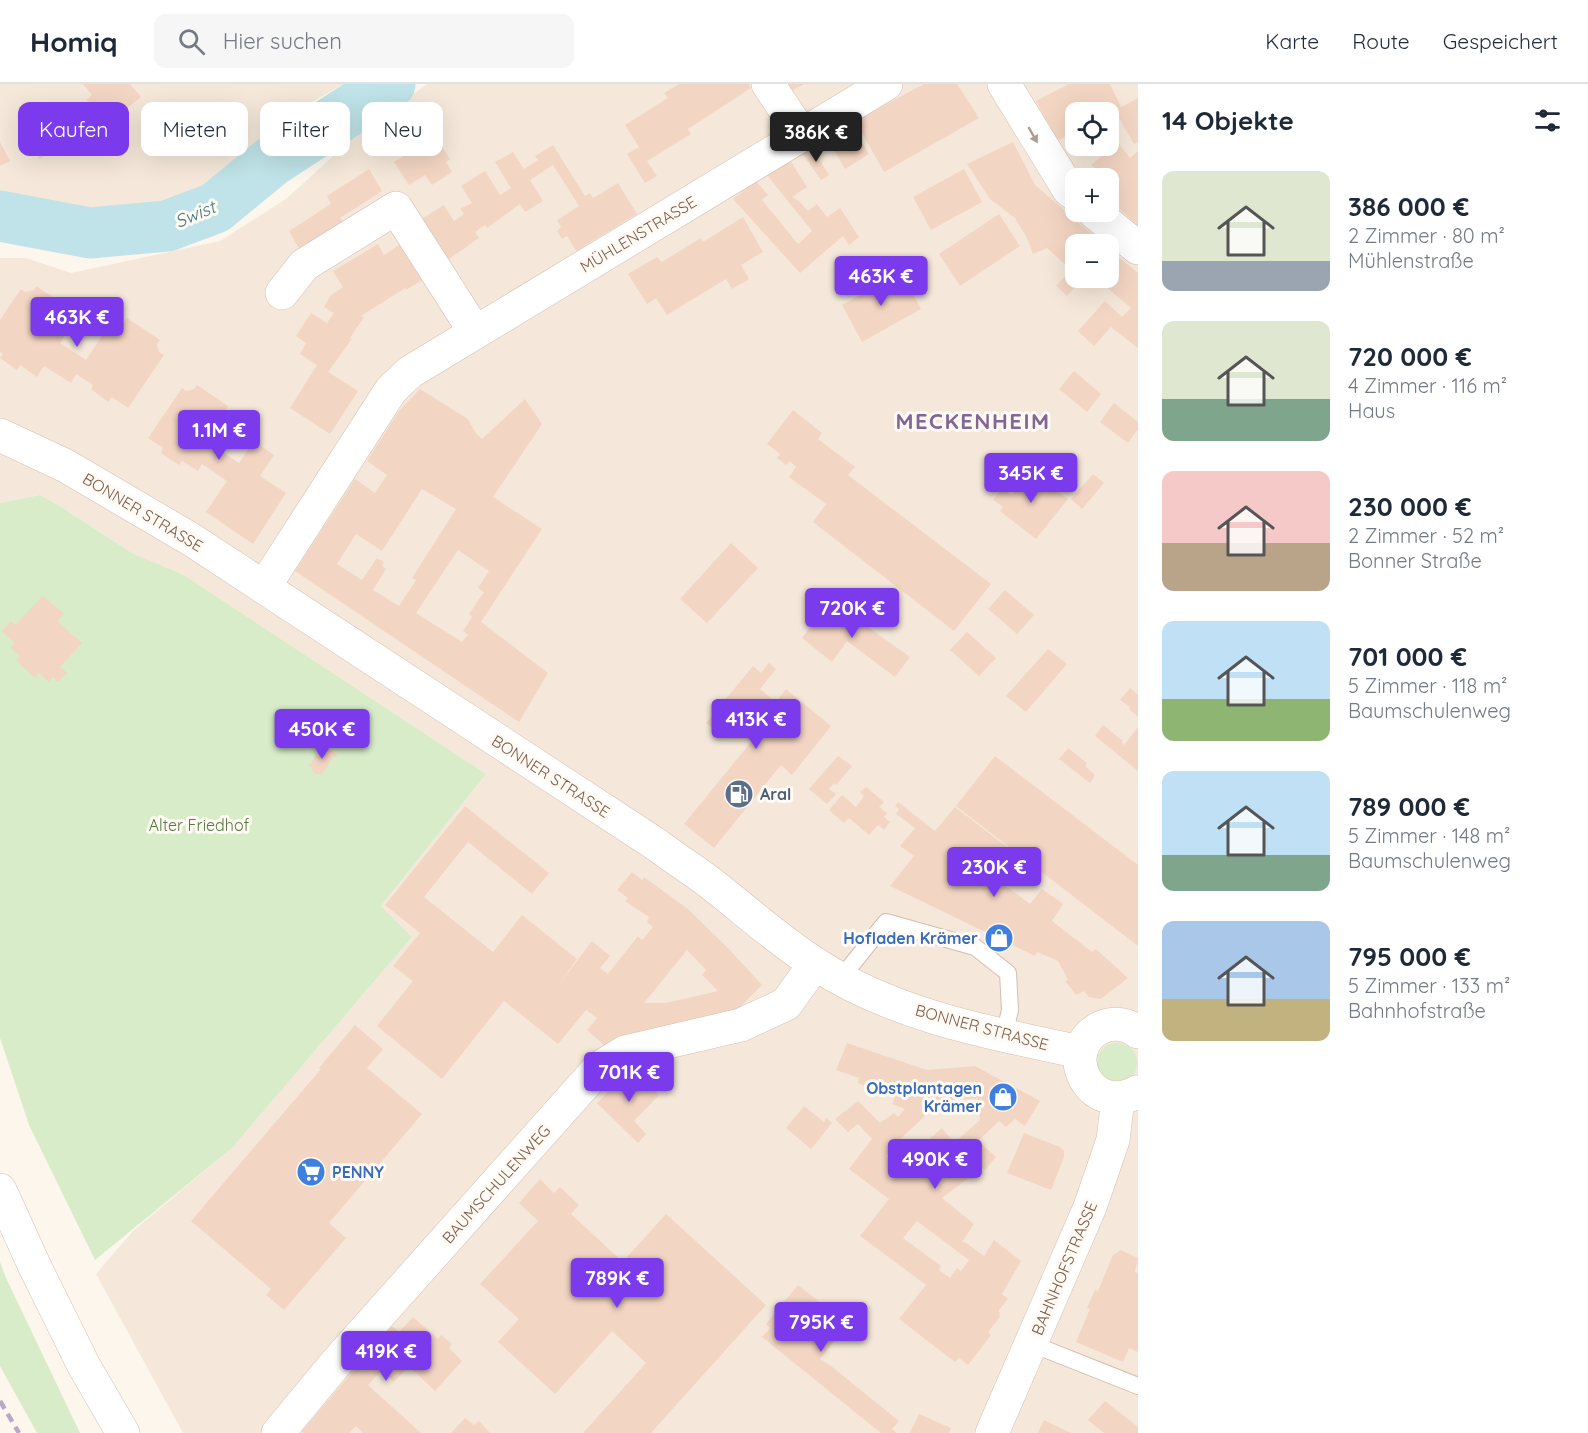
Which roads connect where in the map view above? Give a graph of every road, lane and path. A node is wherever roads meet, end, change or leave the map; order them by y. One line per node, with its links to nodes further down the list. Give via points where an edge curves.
1 (768, 84): 4 (street)
2 (886, 84): 4 (street, MÜHLENSTRASSE)
3 (1004, 84): 5 (street, one-way to 5)
4 (802, 135): 9 (street, MÜHLENSTRASSE)
5 (1065, 184)
6 (1106, 222): 7 (street)
7 (1138, 248)
8 (282, 293): 9 (street, via 304,265 396,208)
9 (475, 332): 13 (street, MÜHLENSTRASSE, via 410,372 391,390)
10 (0, 435): 11 (street, BONNER STRASSE)
11 (38, 454): 12 (street); 13 (street, BONNER STRASSE, via 108,489)
12 (0, 460)
13 (264, 587): 14 (street, BONNER STRASSE, via 657,845)
14 (828, 971): 16 (street, BONNER STRASSE, via 866,992 934,1018); 16 (lane, via 886,922 975,947 1008,973 1010,1010); 23 (street, BAUMSCHULENWEG, via 786,1004 741,1025 625,1052 599,1068)
15 (1136, 1027): 17 (street, via 1116,1024 1098,1030 1084,1043)
16 (1004, 1036): 17 (street, BONNER STRASSE)
17 (1081, 1052): 18 (street, via 1080,1068 1087,1083 1098,1093)
18 (1128, 1095): 20 (street, BAHNHOFSTRASSE, via 1090,1207)
19 (0, 1190): 22 (street, via 84,1366)
20 (1032, 1344): 21 (lane); 24 (street, BAHNHOFSTRASSE)
21 (1138, 1386)
22 (123, 1433)
23 (278, 1433)
24 (993, 1433)

